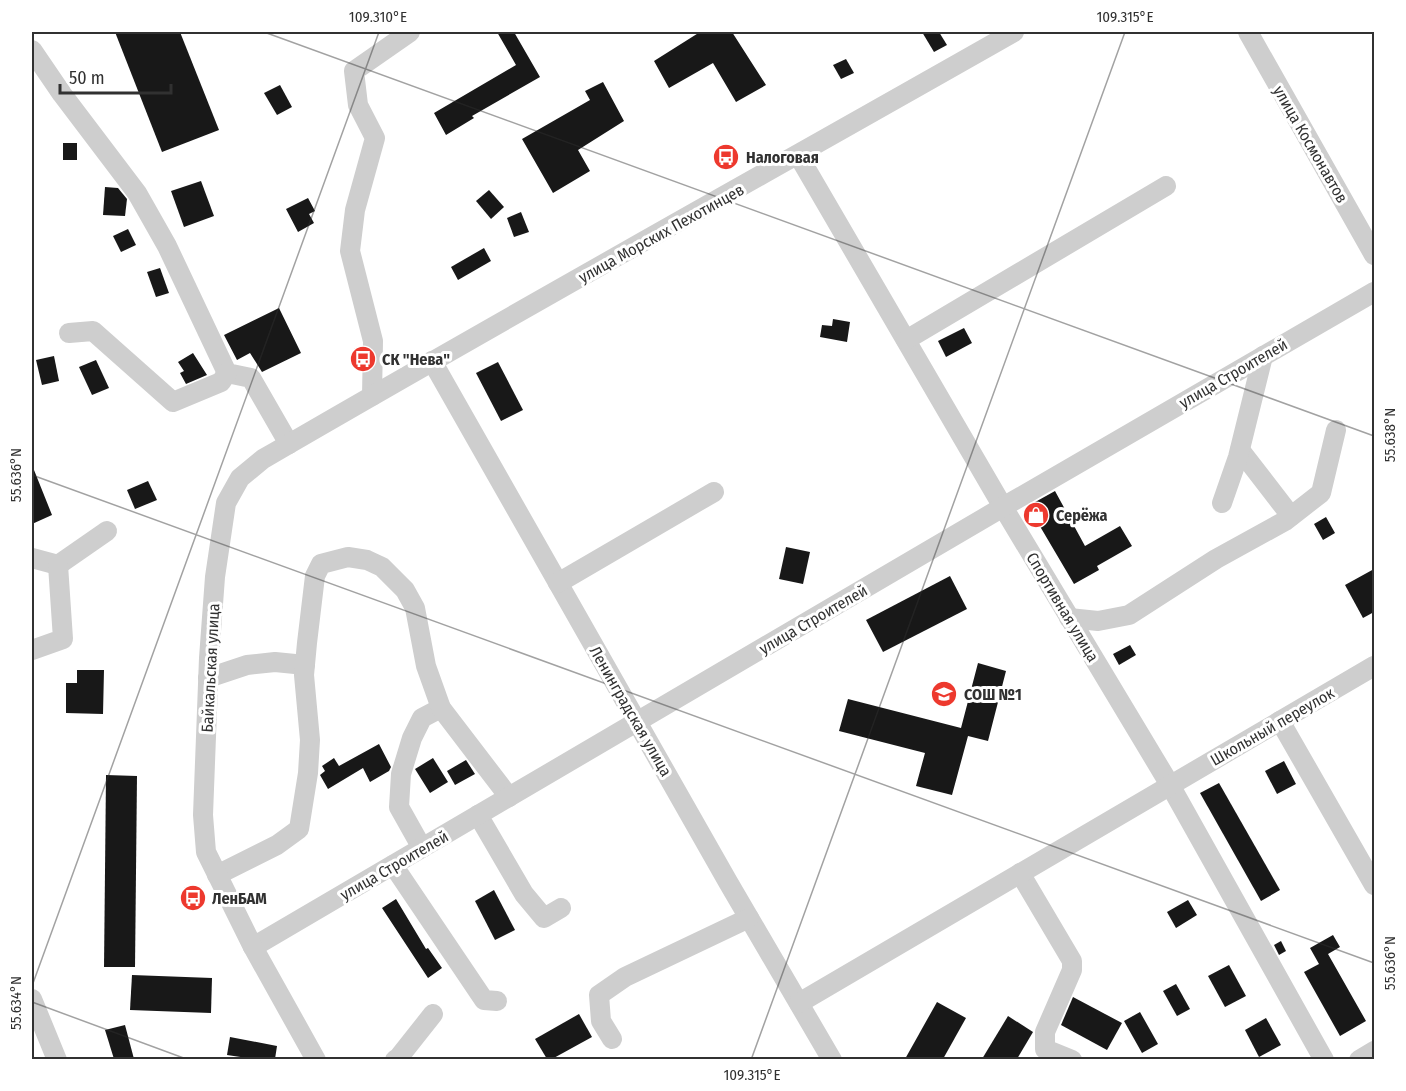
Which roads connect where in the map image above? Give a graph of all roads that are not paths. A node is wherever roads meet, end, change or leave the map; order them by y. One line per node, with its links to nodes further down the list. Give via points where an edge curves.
1 (410, 32): 14 (street, via 354,71 358,105 375,138 350,250 373,342)
2 (1014, 32): 5 (street, улица Морских Пехотинцев)
3 (1248, 32): 7 (street, улица Космонавтов)
4 (32, 50): 13 (street, via 137,194 167,246)
5 (798, 155): 10 (street, Спортивная улица); 12 (street, улица Морских Пехотинцев)
6 (1166, 186): 10 (street)
7 (1374, 255)
8 (1374, 292): 11 (street, улица Строителей)
9 (69, 333): 13 (street, via 93,331 173,402 221,382)
10 (906, 340): 20 (street, Спортивная улица)
11 (1263, 356): 17 (street); 20 (street, улица Строителей)
12 (432, 361): 14 (street, Байкальская улица); 25 (street, Ленинградская улица)
13 (227, 373): 16 (street, via 251,378)
14 (372, 396): 16 (street, Байкальская улица)
15 (1336, 430): 21 (street, via 1321,493)
16 (289, 444): 30 (street, Байкальская улица, via 240,478 226,503 215,577)
17 (1239, 450): 19 (street); 21 (street)
18 (714, 492): 25 (street)
19 (1222, 503)
20 (1003, 507): 26 (street, Спортивная улица); 33 (street, улица Строителей)
21 (1291, 516): 26 (street, via 1129,615 1098,621)
22 (106, 531): 24 (street)
23 (32, 558): 24 (street)
24 (58, 565): 27 (street, via 63,639)
25 (558, 583): 33 (street, Ленинградская улица)
26 (1069, 618): 34 (street, Спортивная улица)
27 (32, 650)
28 (305, 665): 30 (street, via 247,665); 31 (street, via 315,576 321,564 348,557 368,560 382,567 405,590 415,608 426,666); 40 (street, via 310,740 299,829 277,845)
29 (1374, 666): 32 (street, Школьный переулок)
30 (208, 678): 40 (street, Байкальская улица, via 203,815 206,852)
31 (441, 708): 35 (street); 37 (street, via 422,718 402,774 399,807)
32 (1280, 721): 34 (street, Школьный переулок); 41 (street)
33 (638, 722): 35 (street, улица Строителей); 43 (street, Ленинградская улица)
34 (1170, 785): 39 (street, Школьный переулок); 56 (street, Спортивная улица)
35 (508, 797): 36 (street, улица Строителей)
36 (478, 815): 37 (street, улица Строителей); 42 (street, via 524,894 544,918)
37 (422, 848): 38 (street, улица Строителей)
38 (393, 865): 44 (street, улица Строителей); 46 (street, via 484,1000)
39 (1020, 873): 47 (street, Школьный переулок); 55 (street, via 1072,961 1072,970 1045,1032 1045,1049)
40 (217, 875): 44 (street, Байкальская улица)
41 (1374, 885)
42 (561, 909)
43 (749, 918): 47 (street, Ленинградская улица); 49 (street, via 625,977 599,995 601,1021)
44 (253, 947): 52 (street, Байкальская улица)
45 (32, 999): 51 (street)
46 (497, 1001)
47 (799, 1003): 54 (street, Ленинградская улица)
48 (434, 1014): 53 (street)
49 (612, 1040)
50 (1374, 1051): 57 (street)
51 (57, 1059)
52 (316, 1059)
53 (395, 1059)
54 (832, 1059)
55 (1072, 1059)
56 (1324, 1059)
57 (1359, 1059)

